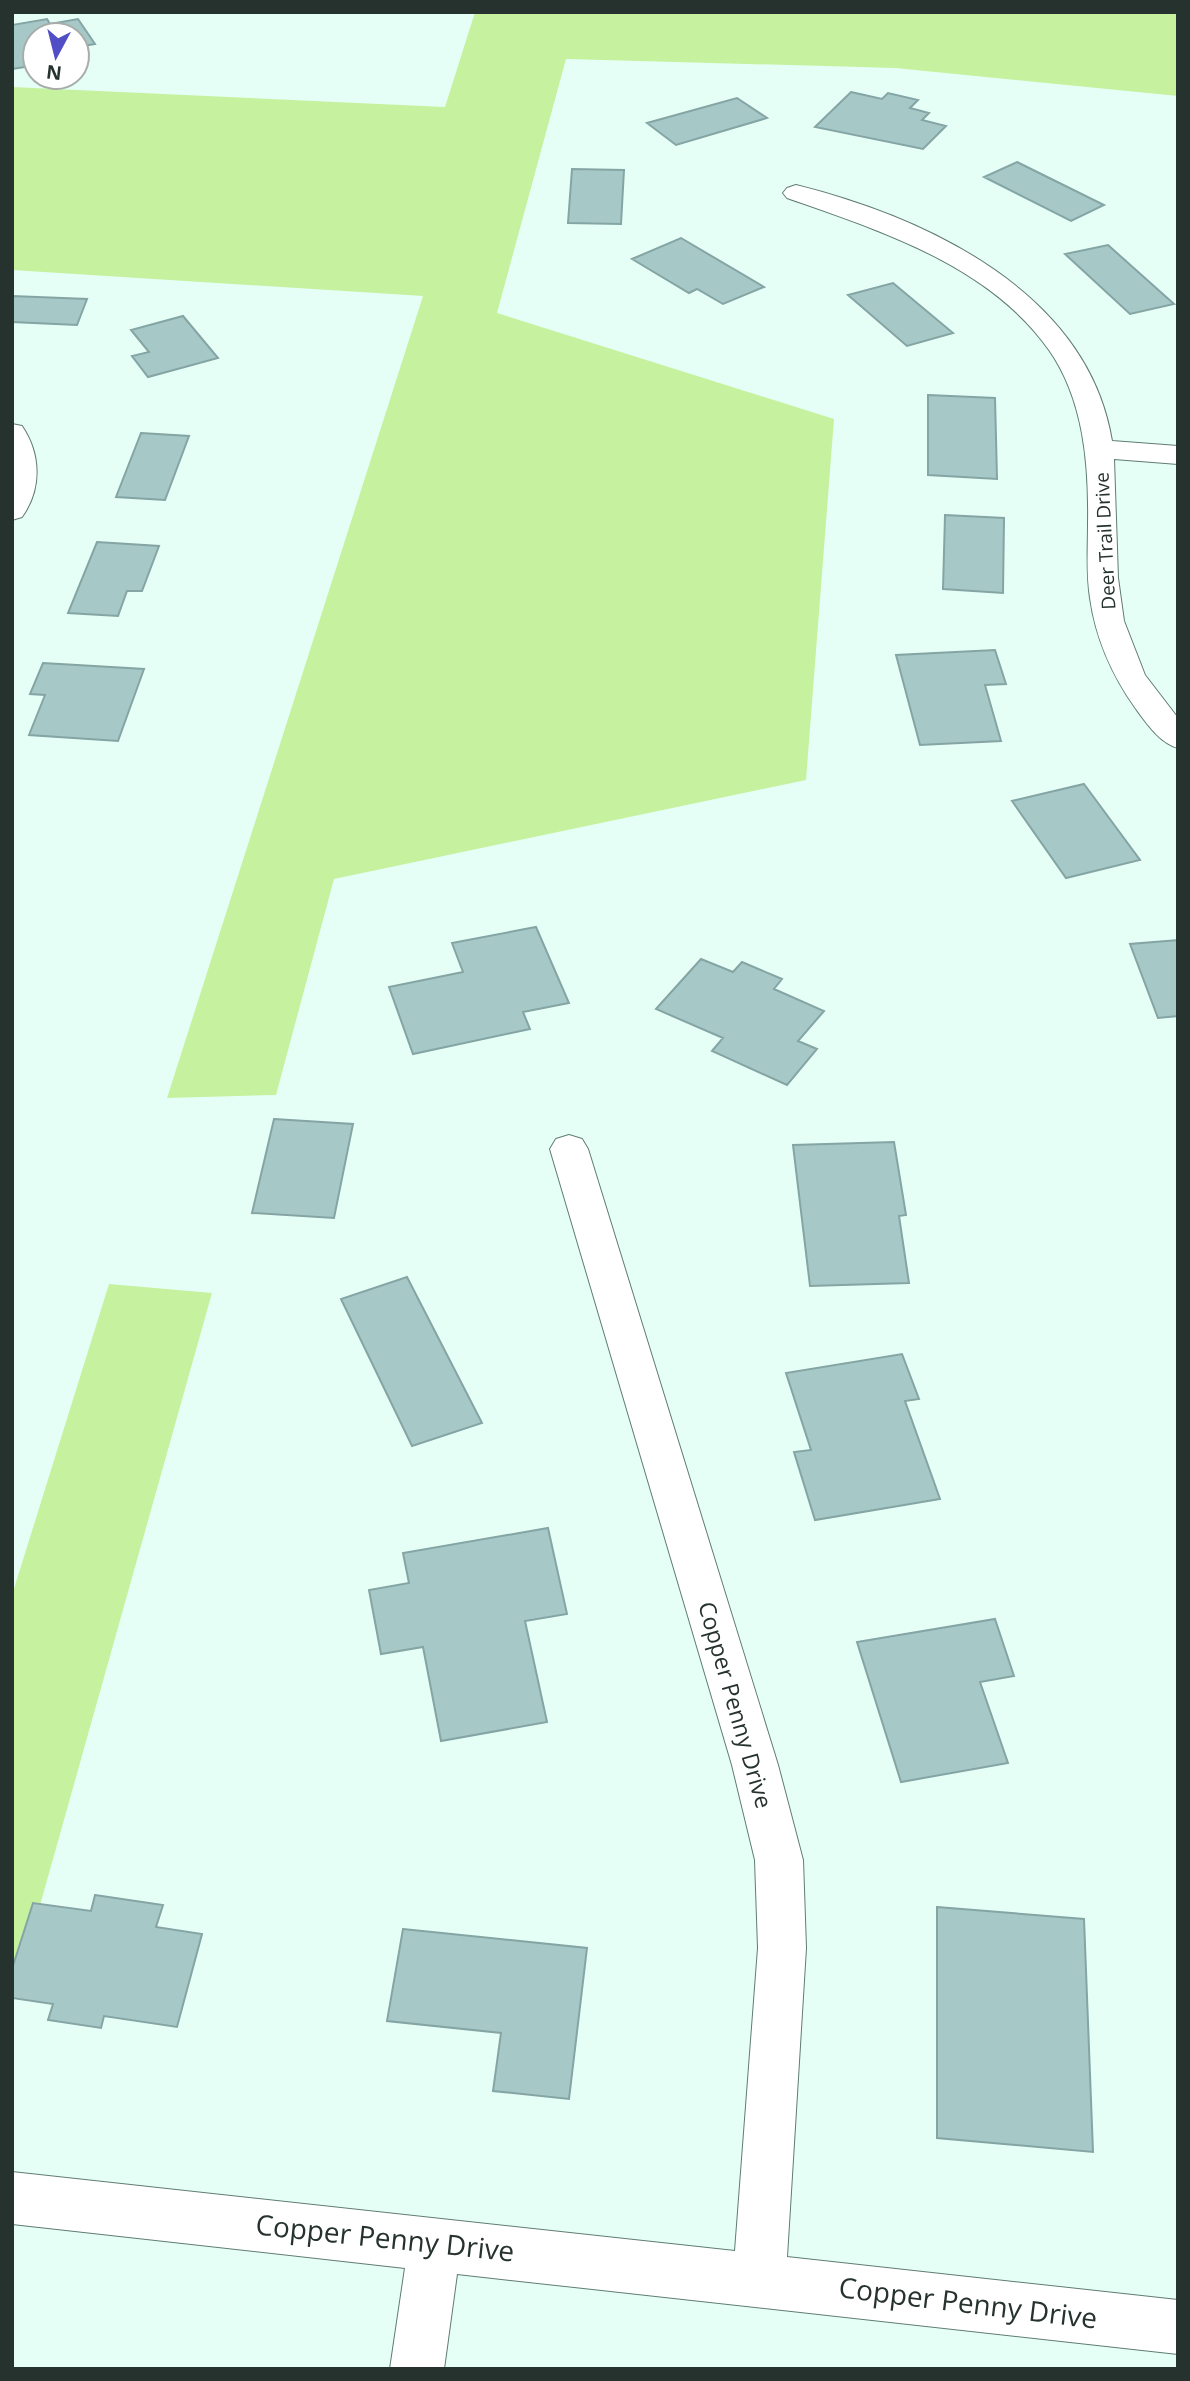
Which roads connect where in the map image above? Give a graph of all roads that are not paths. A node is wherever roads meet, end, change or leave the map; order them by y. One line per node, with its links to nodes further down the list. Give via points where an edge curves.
1 (796, 194): 3 (street, Deer Trail Drive, via 890,225 952,256 1003,289 1046,329 1073,365 1091,408)
2 (12, 432): 5 (street, via 24,466)
3 (1100, 449): 4 (street); 6 (street, Deer Trail Drive, via 1104,598 1113,639 1125,673)
4 (1178, 454)
5 (12, 511)
6 (1178, 738)
7 (569, 1149): 10 (street, Copper Penny Drive, via 755,1765 779,1860 782,1948)
8 (12, 2198): 9 (street, Copper Penny Drive)
9 (435, 2244): 10 (street, Copper Penny Drive); 12 (street)
10 (758, 2279): 11 (street, Copper Penny Drive)
11 (1178, 2327)
12 (417, 2369)

